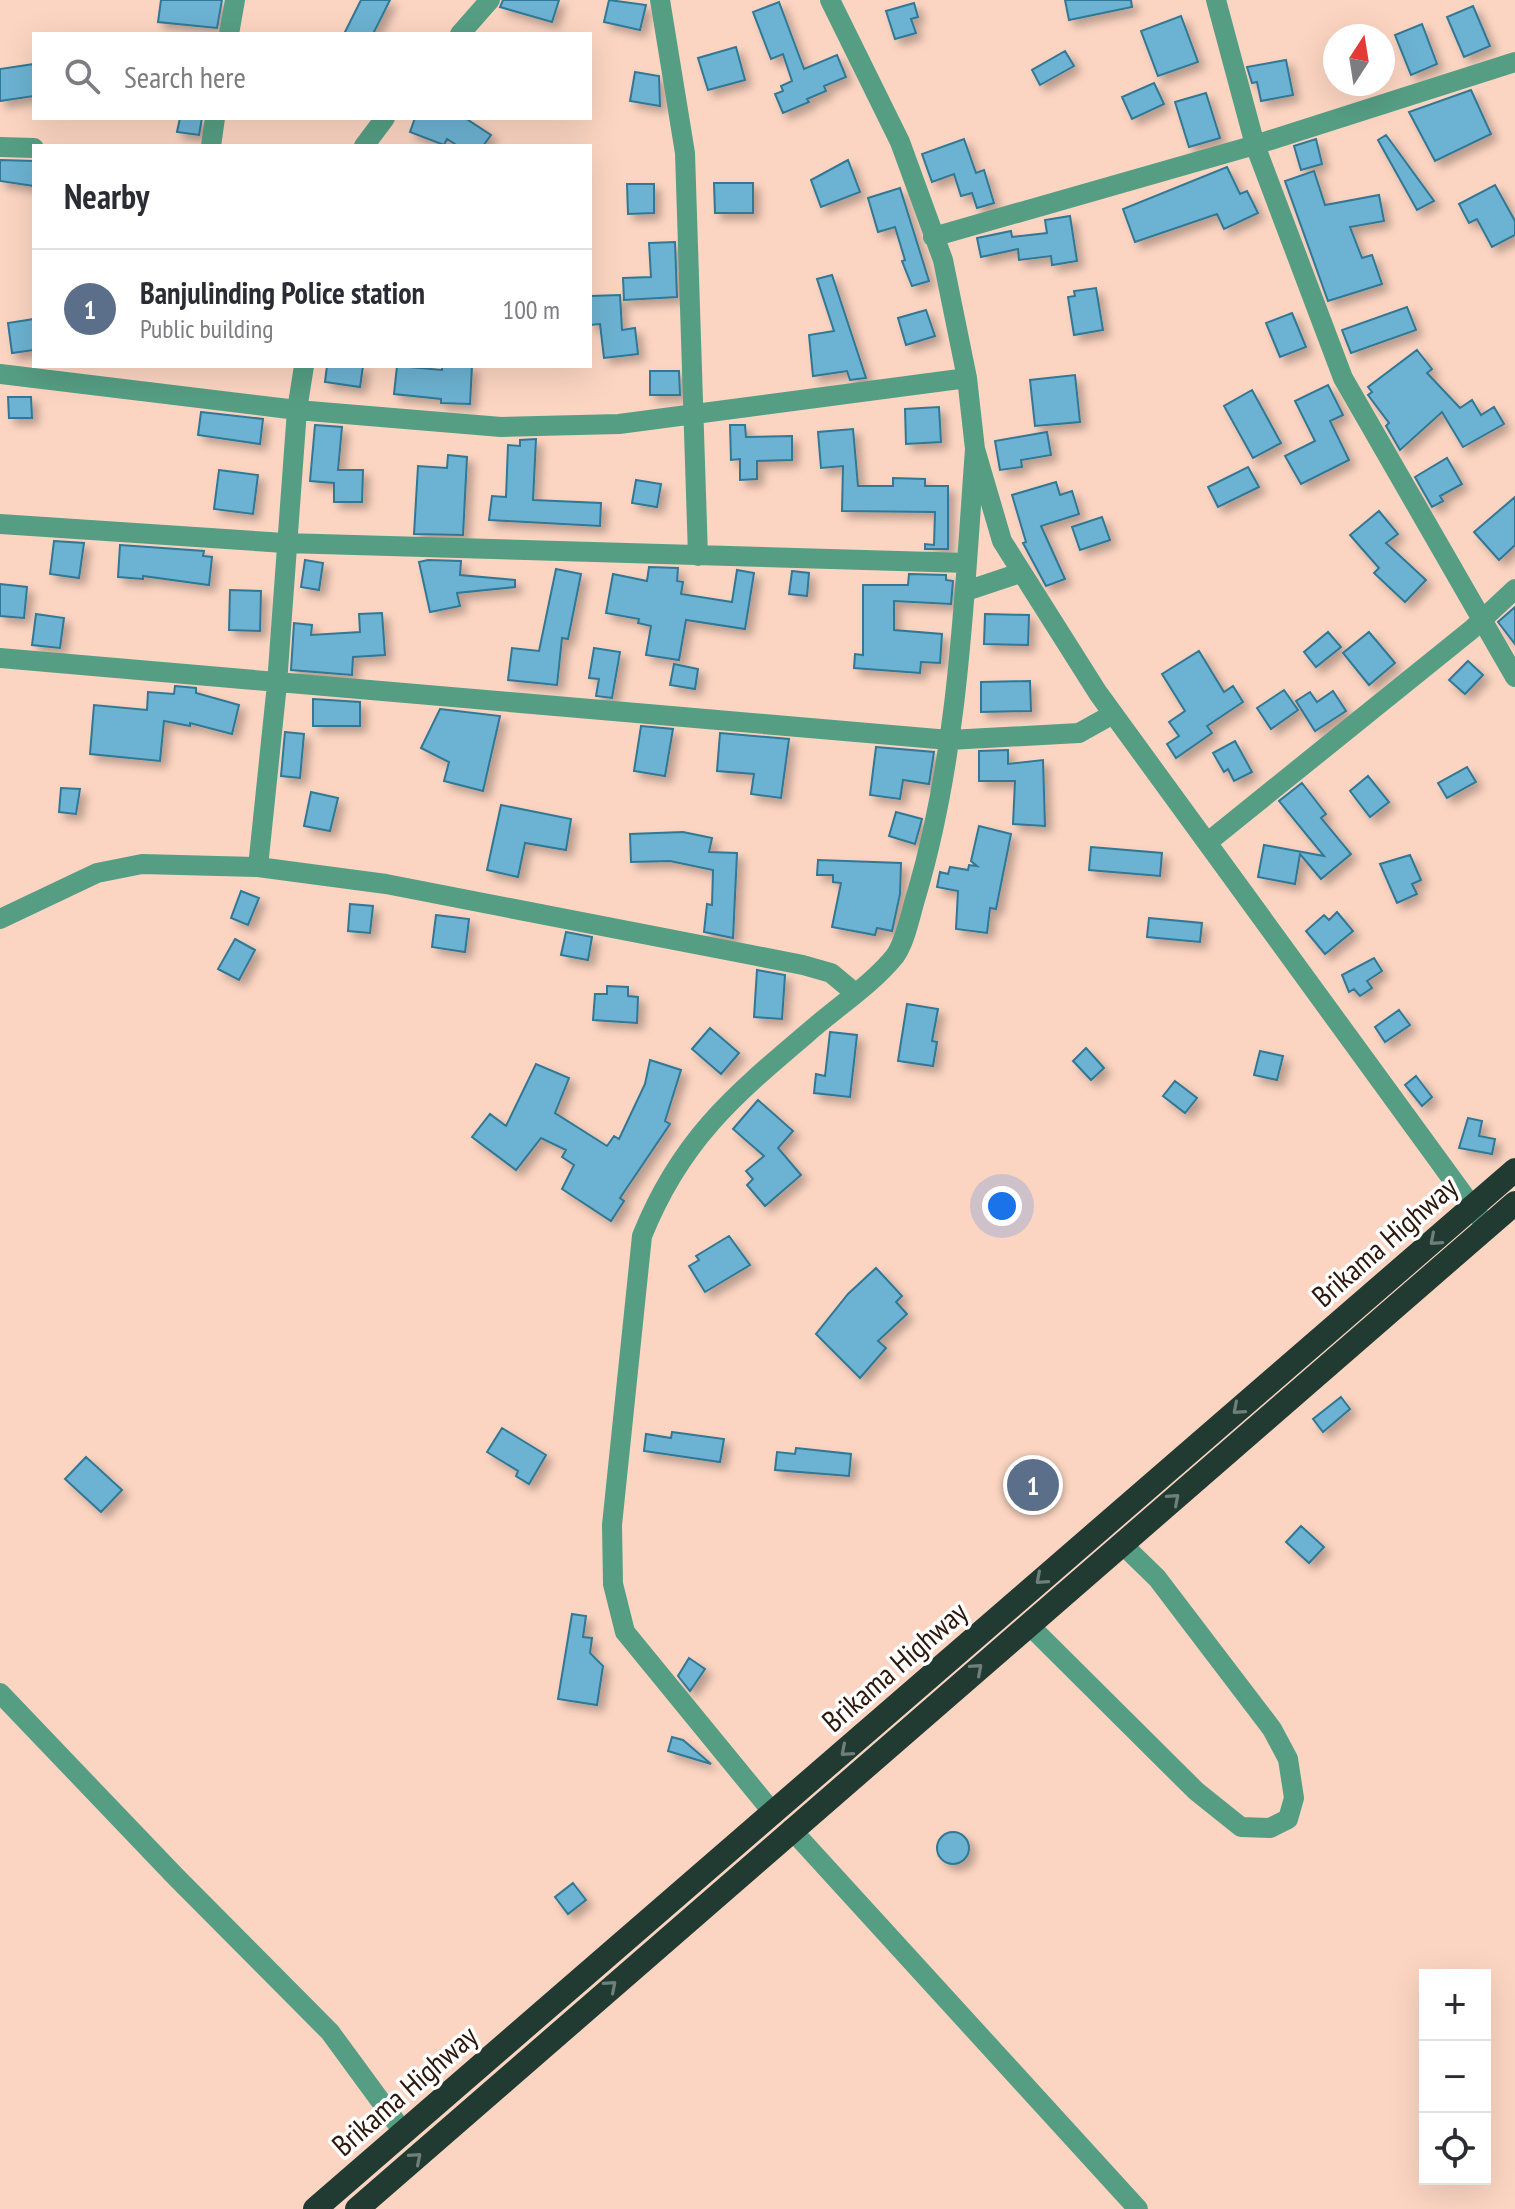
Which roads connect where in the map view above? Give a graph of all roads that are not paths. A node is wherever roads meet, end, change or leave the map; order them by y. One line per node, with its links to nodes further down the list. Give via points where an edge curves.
1 (235, 0): 6 (street)
2 (490, 0): 7 (street)
3 (660, 0): 21 (street, via 685,153)
4 (830, 0): 16 (street, via 900,142)
5 (1216, 0): 13 (street)
6 (229, 32)
7 (462, 32)
8 (1515, 62): 13 (street)
9 (215, 120): 11 (street)
10 (384, 120): 12 (street)
11 (211, 144)
12 (366, 144)
13 (1255, 145): 16 (street); 30 (street, via 1343,378)
14 (0, 147): 15 (street)
15 (32, 148)
16 (933, 237): 19 (street, via 943,260)
17 (304, 368): 20 (street)
18 (0, 374): 20 (street)
19 (967, 378): 21 (street); 22 (street)
20 (297, 410): 21 (street, via 501,427 619,424); 24 (street)
21 (691, 415): 25 (street)
22 (975, 449): 26 (street); 27 (street, via 1002,541)
23 (0, 524): 24 (street)
24 (285, 543): 25 (street); 33 (street)
25 (698, 556): 26 (street)
26 (967, 563): 29 (street)
27 (1020, 573): 29 (street); 34 (street)
28 (1515, 589): 30 (street)
29 (966, 591): 35 (street)
30 (1482, 620): 32 (street); 36 (street)
31 (0, 658): 33 (street)
32 (1515, 677)
33 (277, 684): 35 (street); 37 (street)
34 (1113, 714): 35 (street, via 1079,733); 36 (street)
35 (949, 740): 39 (street, via 933,837 896,954)
36 (1208, 842): 42 (street)
37 (258, 867): 38 (street, via 142,864 97,873); 39 (street, via 386,884 803,965 831,973)
38 (0, 919)
39 (855, 993): 49 (street, via 753,1079 694,1139 660,1191 642,1236 612,1525 613,1584 625,1632)
40 (1515, 1170): 42 (highway, Brikama Highway)
41 (1515, 1203): 42 (highway, Brikama Highway)
42 (1479, 1218): 43 (highway, Brikama Highway, one-way to 43); 44 (highway, Brikama Highway)
43 (1206, 1437): 44 (highway); 48 (highway, Brikama Highway, one-way to 48)
44 (1224, 1456): 45 (highway, Brikama Highway, one-way to 44)
45 (1122, 1544): 46 (highway, Brikama Highway); 46 (street, via 1157,1578 1272,1729 1288,1759 1294,1798 1288,1819 1270,1828 1241,1827 1196,1791)
46 (1028, 1624): 48 (highway, Brikama Highway, one-way to 46)
47 (0, 1693): 50 (street, via 330,2032)
48 (928, 1694): 49 (highway, Brikama Highway)
49 (782, 1821): 50 (highway, Brikama Highway); 52 (highway, Brikama Highway, one-way to 49); 53 (street)
50 (404, 2133): 51 (highway, Brikama Highway)
51 (315, 2209)
52 (357, 2209)
53 (1138, 2209)

